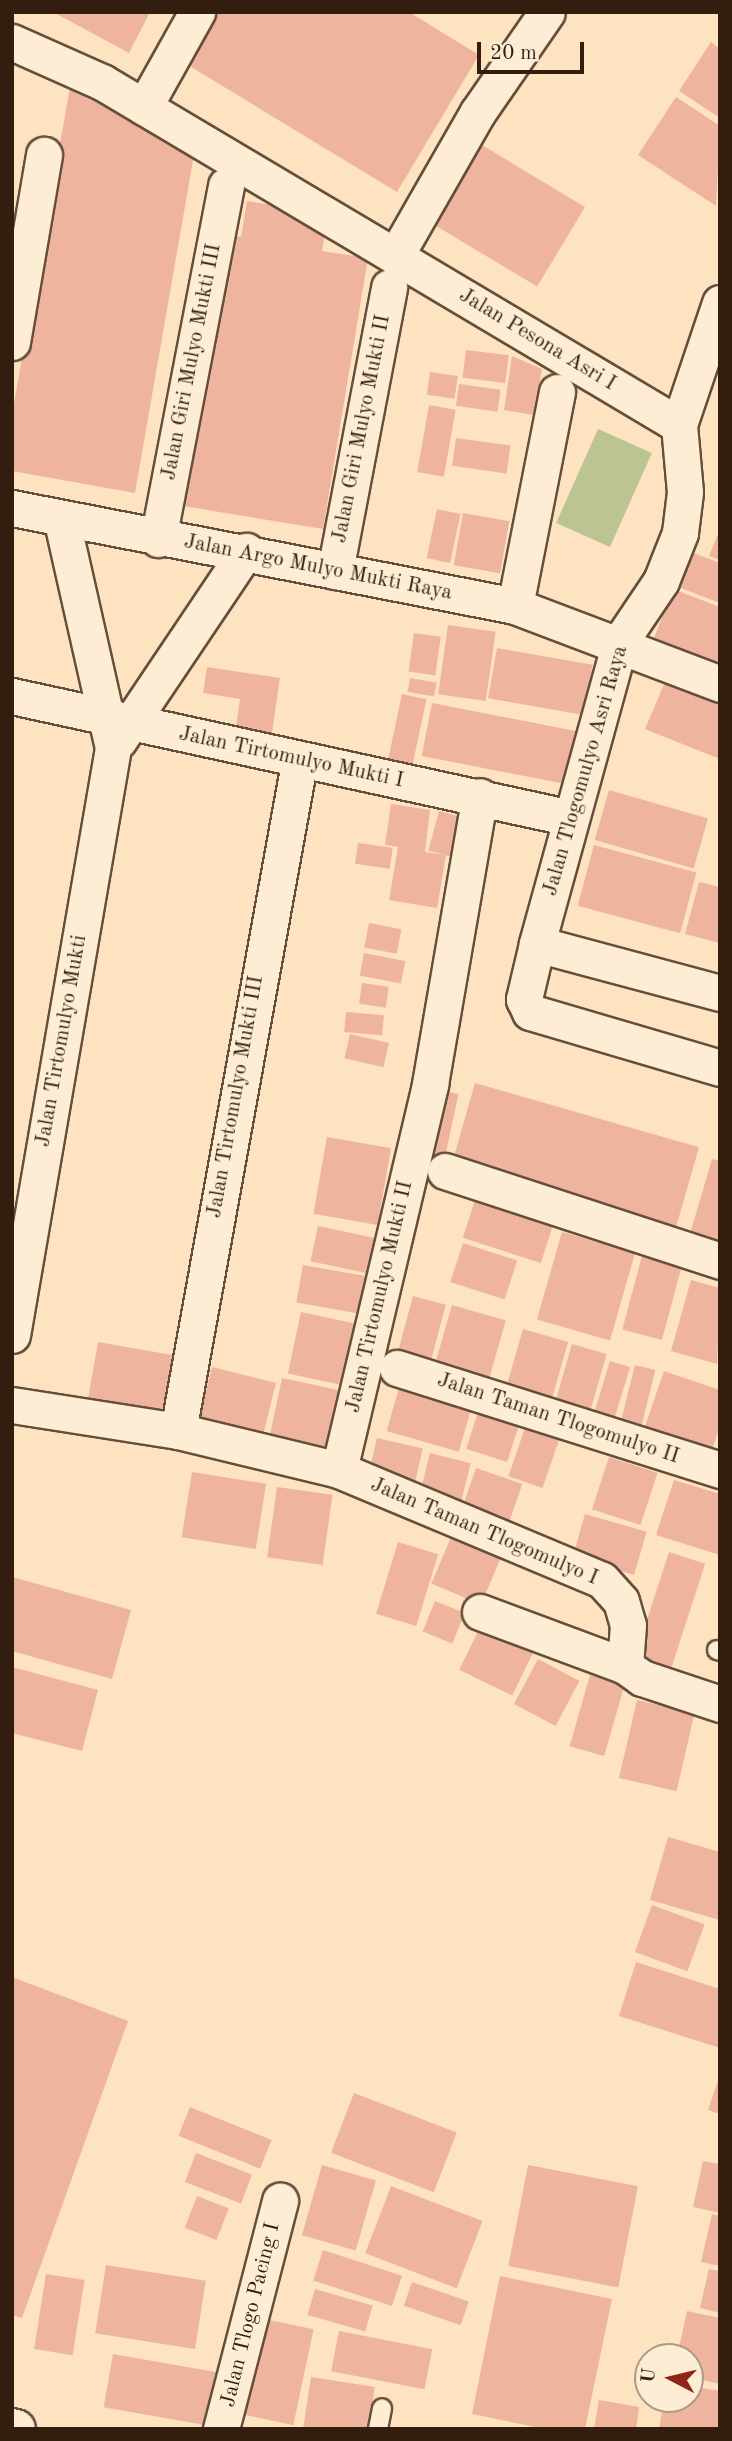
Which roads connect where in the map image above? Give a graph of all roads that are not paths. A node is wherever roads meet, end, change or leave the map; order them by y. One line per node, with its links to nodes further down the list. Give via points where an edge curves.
1 (197, 12): 4 (street)
2 (547, 12): 7 (street, via 478,112)
3 (12, 42): 4 (street, Jalan Pesona Asri I)
4 (144, 107): 7 (street, Jalan Pesona Asri I)
5 (44, 155): 9 (street)
6 (226, 186): 14 (street, Jalan Giri Mulyo Mukti III)
7 (393, 271): 11 (street, Jalan Pesona Asri I); 16 (street, Jalan Giri Mulyo Mukti II)
8 (717, 316): 11 (street, Jalan Tlogomulyo Asri Raya)
9 (14, 327)
10 (557, 392): 17 (street)
11 (679, 425): 18 (street, Jalan Tlogomulyo Asri Raya, via 685,492 680,533 660,581)
12 (12, 508): 13 (street, Jalan Argo Mulyo Mukti Raya)
13 (62, 521): 14 (street, Jalan Argo Mulyo Mukti Raya); 21 (street, Jalan Tirtomulyo Mukti)
14 (158, 539): 15 (street, Jalan Argo Mulyo Mukti Raya)
15 (246, 551): 16 (street, Jalan Argo Mulyo Mukti Raya); 21 (street, Jalan Tirtomulyo Mukti)
16 (335, 571): 17 (street, Jalan Argo Mulyo Mukti Raya)
17 (515, 606): 18 (street, Jalan Argo Mulyo Mukti Raya)
18 (620, 642): 19 (street, Jalan Argo Mulyo Mukti Raya); 24 (street, Jalan Tlogomulyo Asri Raya)
19 (720, 684)
20 (12, 696): 21 (street, Jalan Tirtomulyo Mukti I)
21 (118, 729): 22 (street, Jalan Tirtomulyo Mukti I); 30 (street, Jalan Tirtomulyo Mukti)
22 (299, 763): 23 (street, Jalan Tirtomulyo Mukti I); 34 (street, Jalan Tirtomulyo Mukti III)
23 (480, 796): 24 (street, Jalan Tirtomulyo Mukti I); 35 (street, Jalan Tirtomulyo Mukti II, via 429,1084)
24 (571, 818): 25 (street, Jalan Tlogomulyo Asri Raya)
25 (537, 944): 26 (street); 27 (street, Jalan Tlogomulyo Asri Raya, via 524,999 530,1012)
26 (720, 993)
27 (720, 1068)
28 (445, 1171): 29 (street)
29 (720, 1261)
30 (15, 1297): 31 (street, Jalan Tirtomulyo Mukti)
31 (12, 1335)
32 (397, 1368): 36 (street, Jalan Taman Tlogomulyo II)
33 (12, 1405): 34 (street)
34 (178, 1431): 35 (street)
35 (339, 1470): 38 (street, Jalan Taman Tlogomulyo I, via 603,1580 621,1601 628,1625)
36 (720, 1470)
37 (480, 1612): 38 (street)
38 (625, 1666): 39 (street, via 642,1678)
39 (720, 1704)
40 (280, 2201): 42 (street, Jalan Tlogo Pacing I)
41 (382, 2408): 43 (lane)
42 (221, 2429)
43 (378, 2429)

